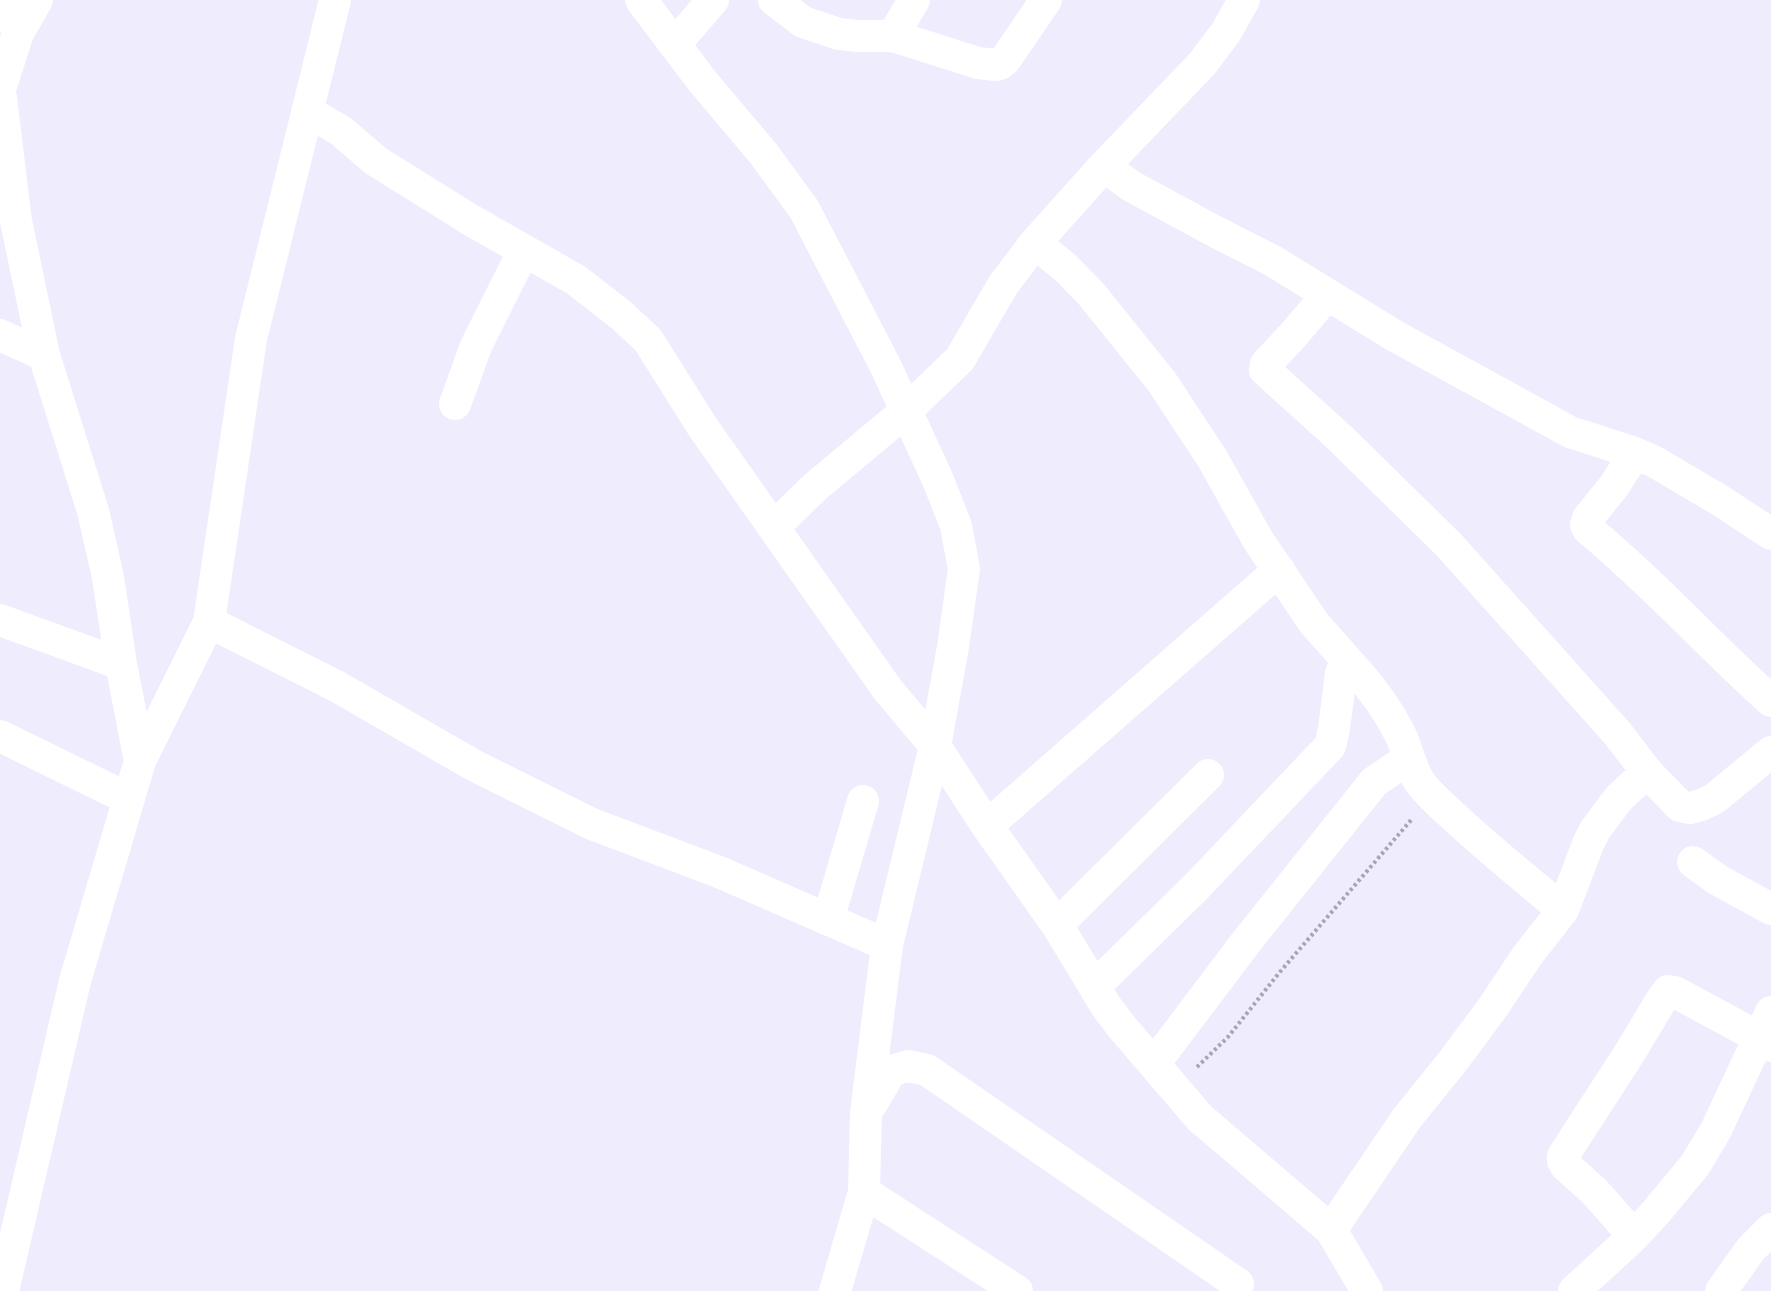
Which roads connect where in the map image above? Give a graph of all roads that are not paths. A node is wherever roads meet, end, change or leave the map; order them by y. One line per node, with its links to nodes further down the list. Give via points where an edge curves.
1 (6, 0): 10 (street)
2 (36, 0): 10 (street)
3 (335, 0): 14 (street)
4 (641, 0): 12 (street)
5 (713, 0): 12 (street)
6 (774, 0): 11 (street, via 818,28 839,34)
7 (914, 0): 11 (street)
8 (1046, 0): 11 (street, via 1005,60 996,65)
9 (1244, 0): 15 (street, via 1202,64)
10 (18, 33): 13 (street)
11 (893, 36)
12 (675, 44): 22 (street, via 804,208)
13 (0, 89): 20 (street, via 16,221)
14 (307, 111): 17 (street, via 341,131 376,161); 28 (street, via 251,339)
15 (1104, 166): 16 (street); 18 (street, via 1131,186 1273,261)
16 (1035, 243): 22 (street, via 1004,285 960,359); 26 (street, via 1092,295 1161,382)
17 (524, 250): 21 (street, via 476,346); 24 (street, via 576,280 648,340 702,426)
18 (1327, 295): 23 (street, via 1560,427); 37 (street, via 1266,364 1265,370 1449,545 1618,734)
19 (0, 336): 20 (street)
20 (44, 355): 29 (street, via 93,511)
21 (455, 404)
22 (906, 411): 24 (street, via 814,487); 33 (street, via 956,526 964,569)
23 (1635, 453): 25 (street, via 1698,487); 31 (street, via 1588,518 1588,529)
24 (774, 527): 33 (street, via 888,690)
25 (1771, 534)
26 (1279, 570): 30 (street, via 1314,623); 41 (street)
27 (0, 620): 29 (street)
28 (209, 622): 36 (street); 45 (street, via 338,687 475,766 592,824 719,872)
29 (121, 664): 36 (street)
30 (1352, 666): 35 (street, via 1386,707); 48 (street, via 1341,673 1330,746 1205,878)
31 (1771, 701)
32 (0, 736): 39 (street)
33 (934, 746): 41 (street); 47 (street)
34 (1771, 752): 37 (street, via 1720,795 1690,808 1680,806)
35 (1409, 758): 44 (street, via 1432,796); 50 (street, via 1374,782)
36 (140, 761): 39 (street)
37 (1647, 772): 44 (street, via 1619,798 1595,831)
38 (1208, 775): 46 (street)
39 (129, 799): 57 (street, via 75,981)
40 (863, 801): 45 (street)
41 (987, 826): 46 (street)
42 (1693, 862): 43 (street)
43 (1771, 909)
44 (1563, 910): 53 (street, via 1454,1061 1407,1118)
45 (828, 920): 47 (street)
46 (1057, 925): 48 (street)
47 (887, 945): 51 (street)
48 (1095, 986): 50 (street, via 1121,1026)
49 (1767, 1032): 55 (street, via 1695,1165); 55 (street, via 1672,991 1658,1006 1563,1156 1566,1166)
50 (1154, 1064): 53 (street, via 1200,1118)
51 (866, 1113): 52 (street); 56 (street, via 891,1071 908,1066 927,1070)
52 (864, 1192): 58 (street); 59 (street)
53 (1331, 1230): 60 (street)
54 (1771, 1230): 62 (street, via 1751,1249)
55 (1634, 1236): 61 (street)
56 (1238, 1284)
57 (3, 1291)
58 (835, 1291)
59 (1017, 1291)
60 (1367, 1291)
61 (1574, 1291)
62 (1721, 1291)

